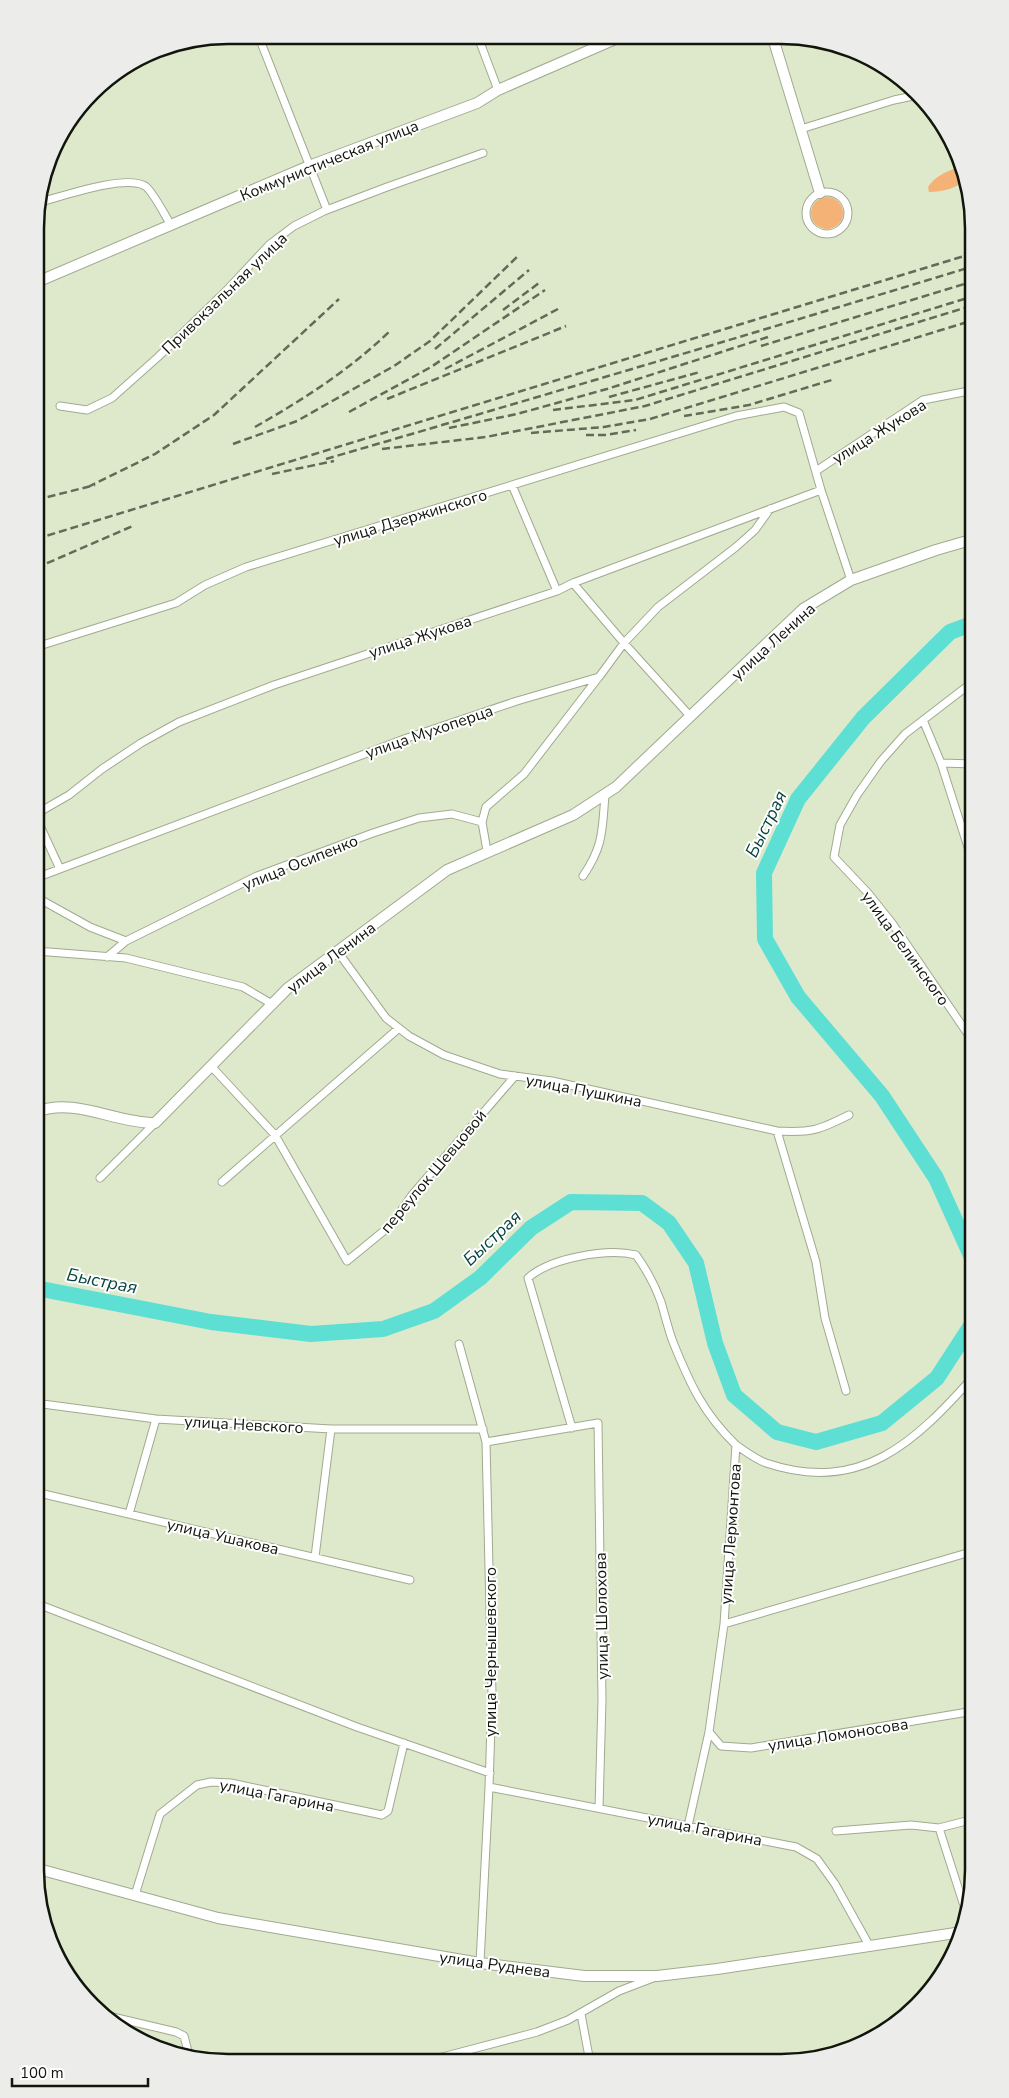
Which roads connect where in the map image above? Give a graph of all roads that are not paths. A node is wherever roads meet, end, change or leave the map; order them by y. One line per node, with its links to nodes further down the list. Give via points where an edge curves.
1 (262, 44): 9 (street)
2 (481, 44): 5 (street)
3 (604, 44): 5 (street, Коммунистическая улица)
4 (775, 44): 7 (street)
5 (498, 90): 9 (street, Коммунистическая улица, via 477,103)
6 (910, 97): 7 (street)
7 (801, 129): 10 (street)
8 (483, 153): 12 (street, Привокзальная улица)
9 (310, 165): 12 (street); 13 (street, Коммунистическая улица)
10 (820, 193): 10 (street, via 811,199 806,209 806,220 822,235 833,234 843,228 848,218 848,207 832,192)
11 (46, 201): 13 (street, via 117,183 134,182 148,187)
12 (327, 210): 16 (street, Привокзальная улица, via 294,226 270,244 226,291 112,398 87,410)
13 (171, 225): 14 (street, Коммунистическая улица)
14 (44, 279)
15 (965, 392): 17 (street, улица Жукова, via 923,400)
16 (60, 406)
17 (816, 471): 18 (street, улица Дзержинского, via 799,413 784,407 736,416); 19 (street)
18 (512, 485): 24 (street); 26 (street, улица Дзержинского, via 246,567 205,585 176,603)
19 (821, 490): 20 (street, улица Жукова); 22 (street)
20 (770, 509): 23 (street, улица Жукова); 25 (street, via 749,536 658,607)
21 (965, 542): 22 (street, улица Ленина)
22 (852, 580): 29 (street, улица Ленина, via 803,609)
23 (573, 583): 24 (street, улица Жукова); 25 (street)
24 (557, 591): 34 (street, улица Жукова, via 282,682 179,722 141,743)
25 (624, 643): 27 (street); 29 (street)
26 (44, 644)
27 (599, 677): 35 (street, via 524,774 486,807); 39 (street, улица Мухоперца, via 407,738)
28 (965, 688): 30 (street)
29 (691, 717): 33 (street, улица Ленина)
30 (924, 720): 31 (street); 49 (street, улица Белинского, via 881,761 857,795 840,825 834,857 892,923)
31 (941, 763): 32 (street); 37 (street)
32 (965, 764)
33 (605, 795): 38 (street, улица Ленина, via 573,815); 41 (street, via 602,835 596,857)
34 (44, 811)
35 (482, 822): 38 (street); 43 (street, улица Осипенко, via 452,814 420,818 373,833 257,876)
36 (44, 834): 39 (street)
37 (965, 838)
38 (487, 852): 45 (street, улица Ленина, via 447,870)
39 (60, 869): 40 (street, улица Мухоперца)
40 (44, 875)
41 (583, 876)
42 (44, 901): 43 (street, via 90,927)
43 (126, 941): 46 (street, улица Осипенко)
44 (44, 952): 46 (street)
45 (338, 952): 47 (street, улица Ленина, via 288,988); 48 (street, улица Пушкина, via 386,1018)
46 (107, 957): 47 (street, via 126,958 243,987)
47 (272, 1004): 50 (street, улица Ленина)
48 (399, 1028): 51 (street, улица Пушкина, via 444,1055); 56 (street)
49 (965, 1030)
50 (211, 1066): 54 (street, улица Ленина); 56 (street)
51 (515, 1076): 55 (street, улица Пушкина); 56 (street, переулок Шевцовой, via 412,1195 391,1225 347,1260)
52 (44, 1109): 54 (street, via 88,1109 130,1121)
53 (849, 1115): 55 (street, улица Пушкина, via 822,1129)
54 (155, 1123): 57 (street, улица Ленина)
55 (777, 1131): 61 (street, via 816,1262 825,1318)
56 (275, 1135): 58 (street)
57 (100, 1178)
58 (222, 1182)
59 (459, 1344): 66 (street, улица Чернышевского)
60 (965, 1386): 68 (street, via 907,1442 886,1456 831,1473 764,1462)
61 (846, 1391)
62 (44, 1404): 63 (street, улица Невского)
63 (156, 1419): 65 (street, улица Невского); 70 (street)
64 (572, 1428): 67 (street); 68 (street, улица Лермонтова, via 528,1278 538,1269 555,1263 604,1252 623,1252 636,1255 646,1270 700,1403); 81 (street, улица Шолохова, via 598,1423 602,1700)
65 (331, 1429): 66 (street, улица Невского); 72 (street)
66 (483, 1429): 67 (street, улица Чернышевского)
67 (486, 1442): 79 (street, улица Чернышевского, via 492,1695)
68 (736, 1445): 75 (street, улица Лермонтова)
69 (44, 1494): 70 (street, улица Ушакова)
70 (129, 1514): 72 (street, улица Ушакова)
71 (965, 1554): 75 (street, улица Лермонтова)
72 (315, 1557): 73 (street, улица Ушакова)
73 (410, 1580)
74 (44, 1607): 78 (street)
75 (724, 1624): 77 (street, улица Лермонтова)
76 (965, 1713): 77 (street, улица Ломоносова, via 751,1748 721,1746)
77 (709, 1732): 83 (street, улица Лермонтова)
78 (404, 1743): 79 (street); 87 (street, улица Гагарина, via 388,1810 382,1815 231,1783 197,1785 160,1814)
79 (490, 1773): 80 (street, улица Чернышевского)
80 (489, 1787): 81 (street, улица Гагарина); 91 (street, улица Чернышевского)
81 (599, 1808): 83 (street, улица Гагарина)
82 (965, 1821): 84 (street)
83 (688, 1826): 90 (street, улица Гагарина, via 796,1847 807,1852 817,1859 835,1884)
84 (938, 1828): 85 (street, via 911,1825); 88 (street)
85 (836, 1831)
86 (44, 1870): 87 (street, улица Руднева)
87 (135, 1895): 91 (street, улица Руднева, via 218,1918)
88 (963, 1902)
89 (953, 1933): 90 (street, улица Руднева)
90 (870, 1947): 92 (street, улица Руднева)
91 (480, 1963): 92 (street, улица Руднева, via 584,1976)
92 (657, 1976): 93 (street, via 619,1991)
93 (581, 2014): 96 (street, via 537,2032); 97 (street)
94 (120, 2019): 95 (street, via 176,2032 184,2036)
95 (188, 2050)
96 (454, 2054)
97 (588, 2054)

